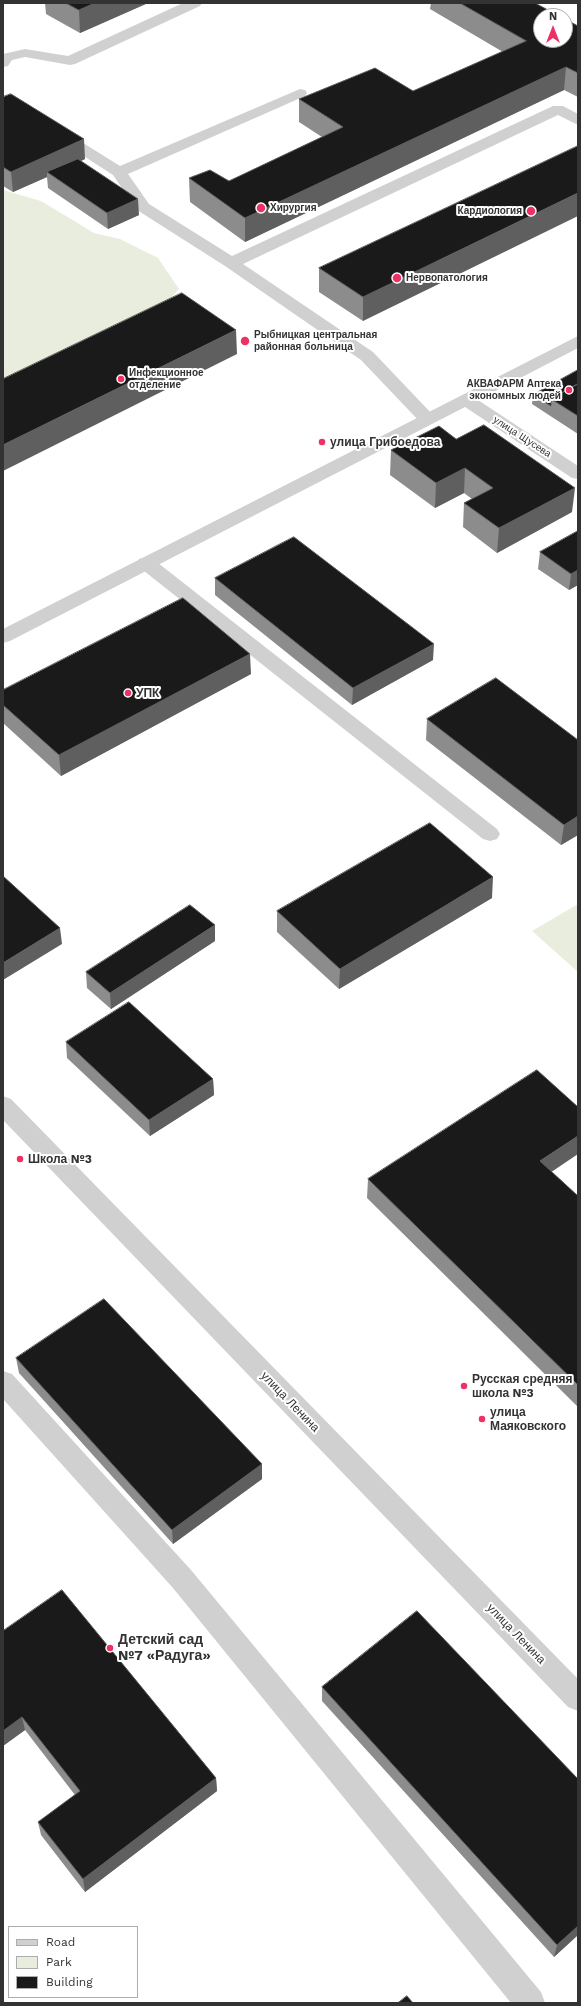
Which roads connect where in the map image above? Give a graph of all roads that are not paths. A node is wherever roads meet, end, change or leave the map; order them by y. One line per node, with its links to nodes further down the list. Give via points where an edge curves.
1 (195, 3): 2 (street, via 70,61 25,53 7,57)
2 (3, 63)
3 (300, 94): 6 (street)
4 (578, 120): 7 (street, via 558,109)
5 (48, 126): 6 (street)
6 (119, 172): 7 (street, via 143,207)
7 (231, 263): 10 (street, via 367,356)
8 (578, 341): 9 (street)
9 (466, 400): 10 (street); 11 (street, улица Щусева)
10 (427, 419): 12 (street)
11 (578, 474)
12 (146, 563): 13 (street); 14 (street)
13 (3, 637)
14 (490, 834)
15 (3, 1105): 17 (street, улица Ленина)
16 (3, 1382): 18 (street, via 182,1579)
17 (578, 1698)
18 (530, 2003)

